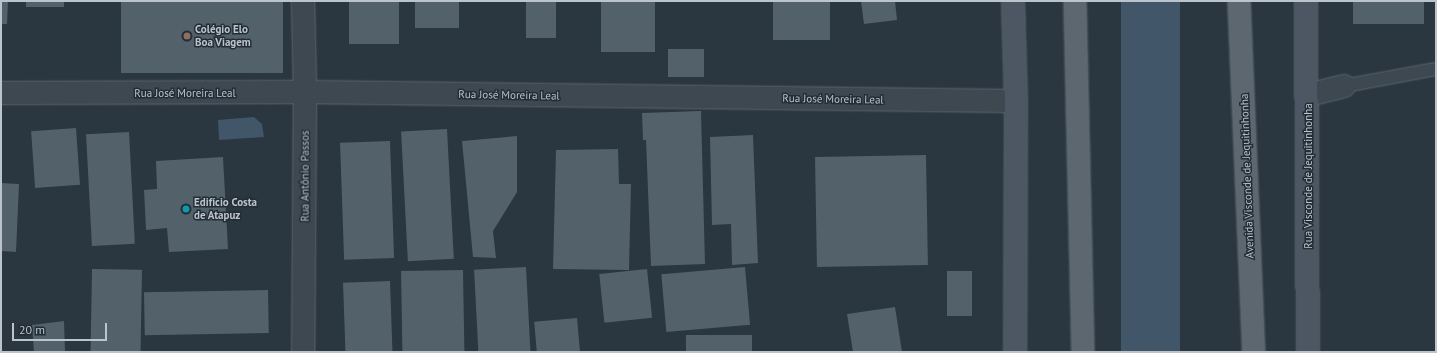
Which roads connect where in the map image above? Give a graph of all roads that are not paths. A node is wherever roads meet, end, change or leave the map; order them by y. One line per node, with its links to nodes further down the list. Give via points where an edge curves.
1 (303, 1): 8 (street, Rua Antônio Passos)
2 (1013, 1): 11 (street)
3 (1075, 1): 14 (main road)
4 (1239, 1): 15 (main road, Avenida Visconde de Jequitinhonha)
5 (1306, 1): 10 (street, Rua Visconde de Jequitinhonha)
6 (1436, 69): 7 (lane)
7 (1344, 86): 10 (street)
8 (305, 92): 9 (street, Rua José Moreira Leal); 11 (street, Rua José Moreira Leal); 12 (street, Rua Antônio Passos)
9 (1, 93)
10 (1308, 95): 16 (street, Rua Visconde de Jequitinhonha)
11 (1016, 101): 13 (street)
12 (303, 352)
13 (1015, 352)
14 (1083, 352)
15 (1254, 352)
16 (1308, 352)

